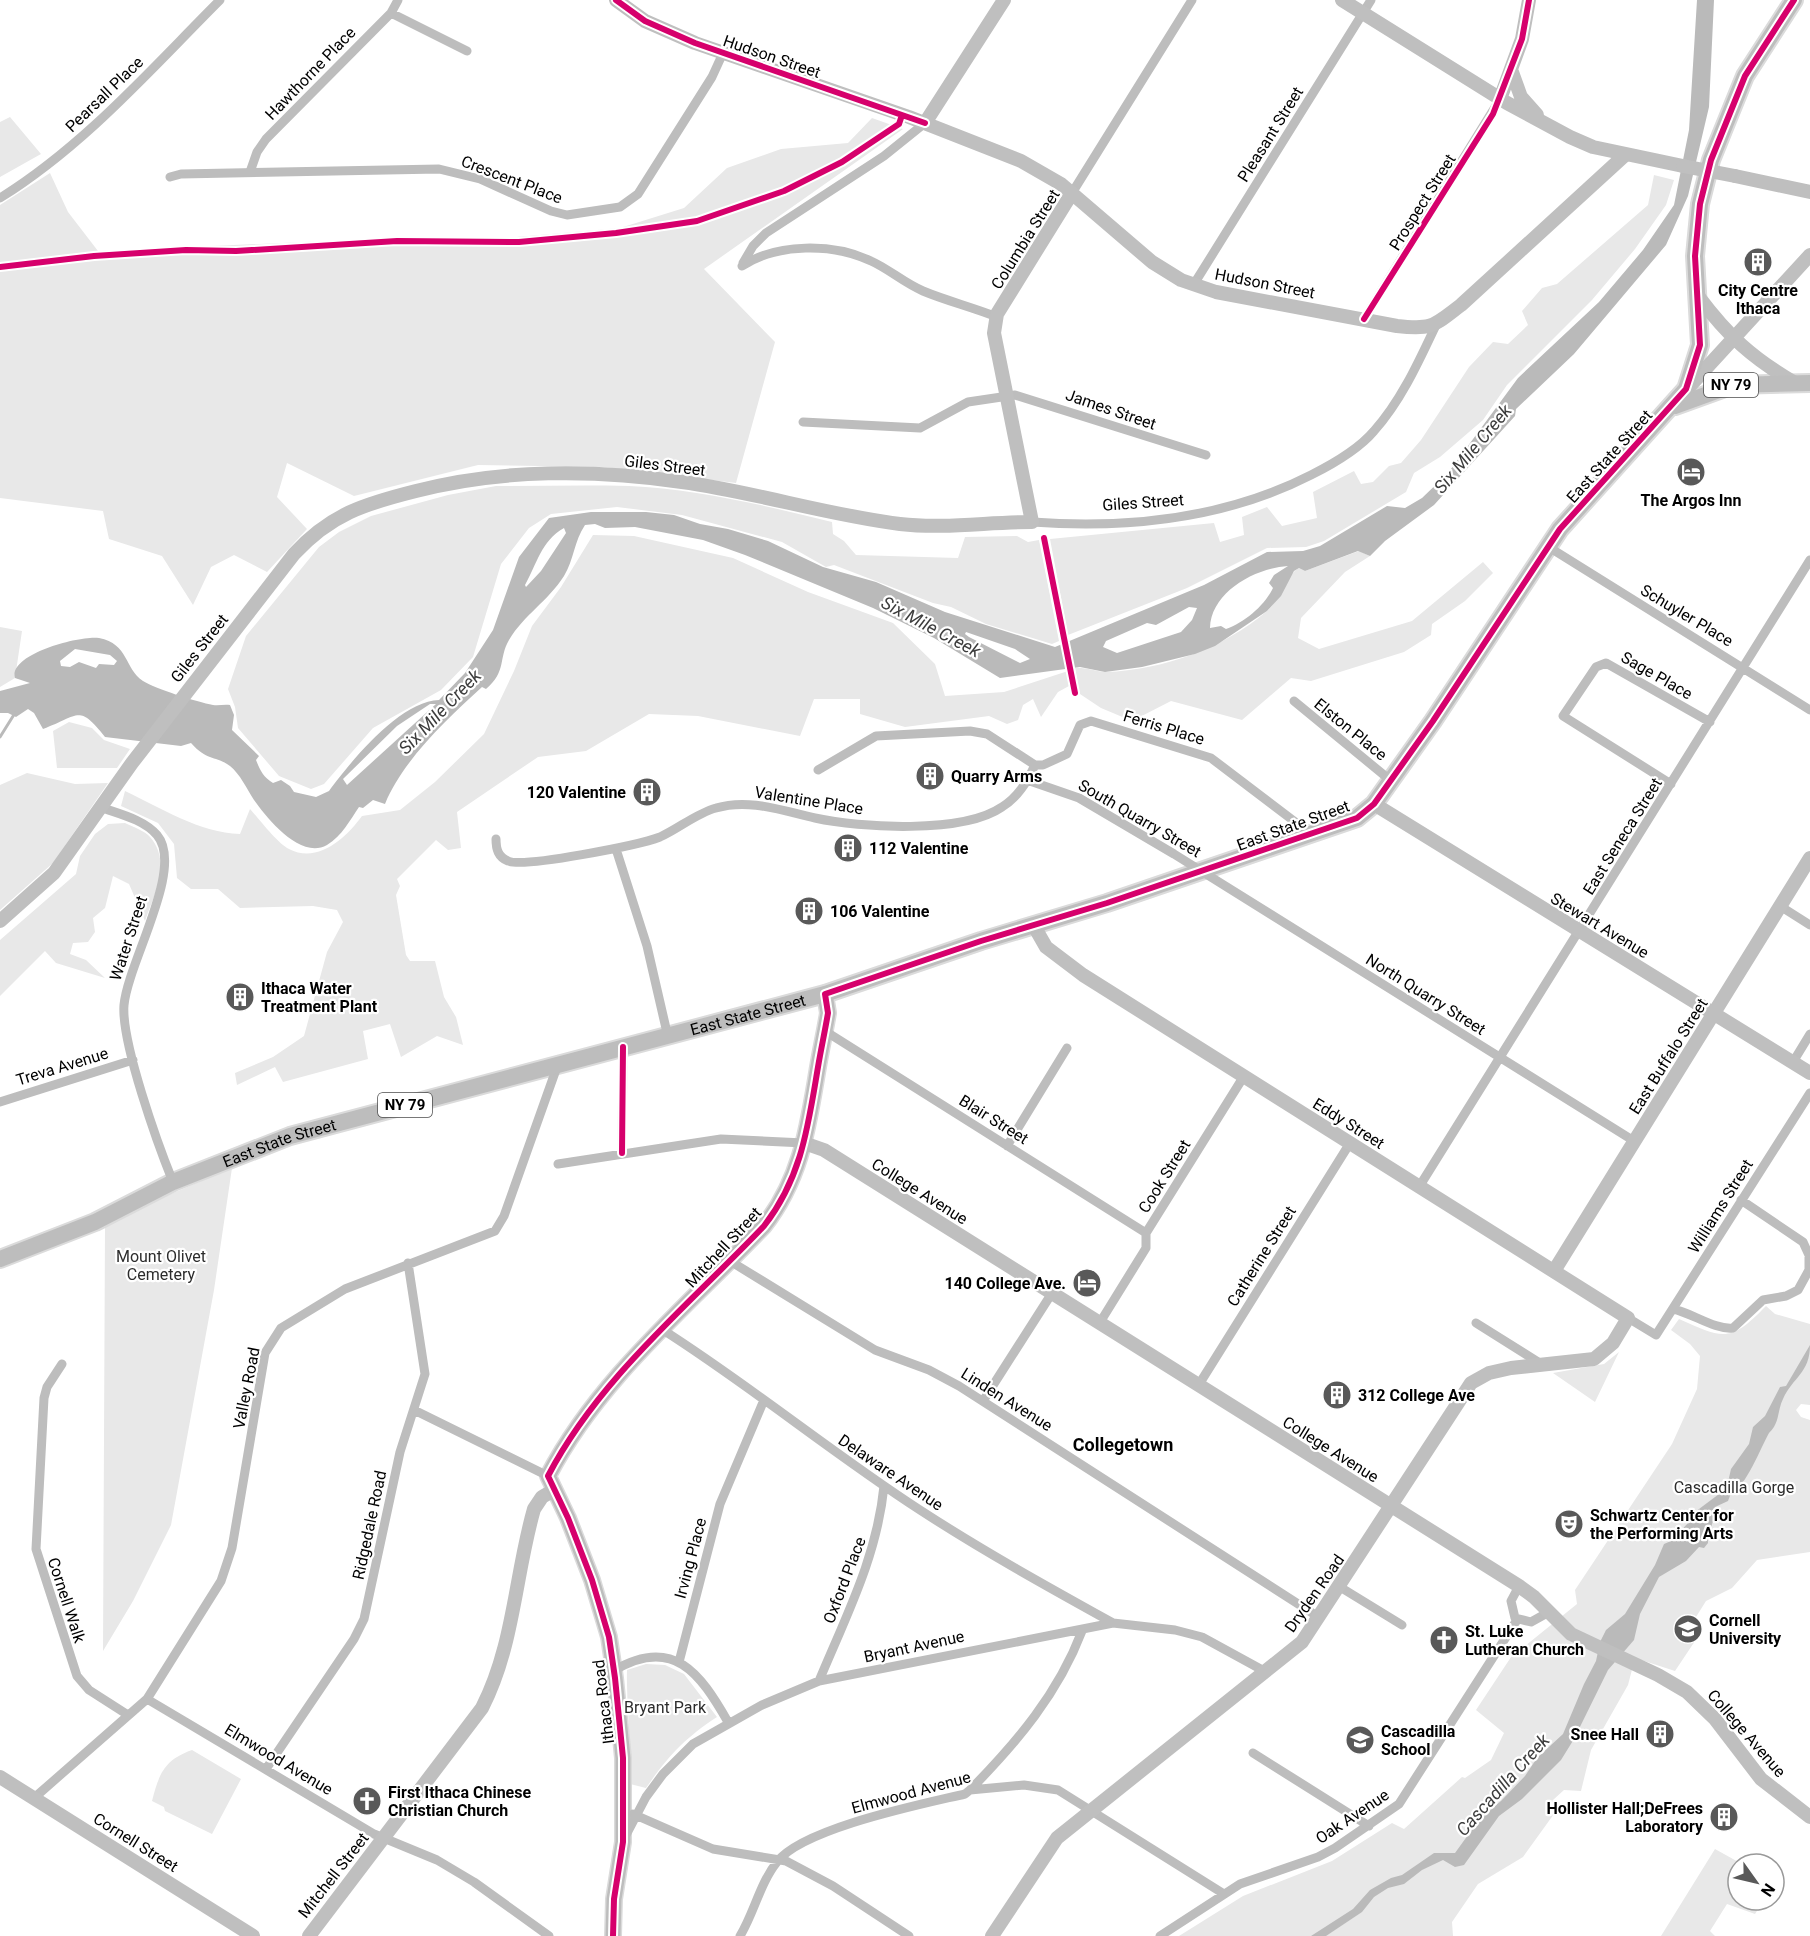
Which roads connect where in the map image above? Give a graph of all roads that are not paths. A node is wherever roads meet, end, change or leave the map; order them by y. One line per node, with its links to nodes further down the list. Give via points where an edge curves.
1 (220, 0): 24 (street, Pearsall Place, via 94,127)
2 (398, 0): 10 (street, Hawthorne Place)
3 (616, 0): 13 (street, Hudson Street, via 665,31)
4 (1004, 0): 16 (street)
5 (1192, 0): 23 (street, Columbia Street)
6 (1342, 0): 11 (street)
7 (1371, 0): 11 (street, Pleasant Street)
8 (1529, 0): 14 (street)
9 (1794, 0): 28 (highway, NY 79, via 1745,76 1711,160 1700,204 1695,256)
10 (391, 13): 12 (street); 19 (street, Hawthorne Place, via 267,139)
11 (1363, 13): 15 (street); 27 (street, Pleasant Street)
12 (467, 51)
13 (723, 53): 16 (street, Hudson Street); 19 (street, Crescent Place, via 638,194 620,207 559,214 480,179 433,169)
14 (1512, 72): 15 (street); 17 (street, via 1521,97)
15 (1500, 99): 17 (street); 30 (street, Prospect Street)
16 (926, 123): 23 (street, Hudson Street, via 1021,161); 29 (street, via 884,156 766,233 741,266 758,256 814,249 859,256 923,291)
17 (1544, 124): 18 (street, via 1593,147)
18 (1625, 155): 21 (street, bridge); 31 (street)
19 (250, 172): 20 (street, Crescent Place)
20 (170, 177)
21 (1784, 185): 22 (street); 25 (street)
22 (1810, 192)
23 (1072, 193): 27 (street, Hudson Street, via 1152,262); 29 (street, Columbia Street)
24 (0, 198)
25 (1810, 201)
26 (1810, 255): 32 (street, East State Street)
27 (1194, 284): 30 (street, Hudson Street, via 1216,292)
28 (1698, 296): 32 (street, NY 79); 34 (highway, NY 79, via 1700,345)
29 (997, 316): 35 (street, Columbia Street, via 995,347)
30 (1364, 319): 31 (street, Hudson Street, via 1419,329)
31 (1436, 325): 39 (street, Giles Street, via 1420,361 1375,430 1327,467 1295,483 1204,514 1063,525)
32 (1733, 339): 33 (street, NY 79, via 1757,360); 34 (street, East State Street)
33 (1802, 383): 36 (highway, NY 79, via 1733,384)
34 (1686, 389): 36 (highway, East State Street / NY 79)
35 (1006, 397): 37 (street, James Street, via 968,402 920,428); 38 (street, James Street, via 1031,398); 39 (street, Columbia Street)
36 (1671, 408): 40 (highway, East State Street / NY 79)
37 (803, 422)
38 (1206, 455)
39 (1032, 522): 52 (street, Giles Street, via 902,524 641,477 515,475 452,481 382,498 351,510 306,541)
40 (1547, 546): 42 (street, Schuyler Place); 49 (highway, East State Street / NY 79)
41 (1810, 560): 42 (street, East Seneca Street)
42 (1743, 668): 44 (street, Schuyler Place); 45 (street, East Seneca Street)
43 (1294, 701): 49 (street, Elston Place)
44 (1810, 710)
45 (1710, 722): 50 (street, East Seneca Street); 50 (street, Sage Place, via 1606,663 1596,667 1563,716)
46 (1035, 765): 47 (street, Valentine Place, via 987,734 970,731 884,734); 48 (street); 53 (street, Ferris Place, via 1067,754 1080,725 1091,721 1211,758)
47 (818, 770)
48 (1027, 780): 55 (street, Valentine Place, via 1017,796 1001,809 949,823 892,827 816,819 747,805 716,808 657,838); 57 (street, South Quarry Street, via 1079,798)
49 (1390, 780): 51 (highway, East State Street / NY 79)
50 (1671, 784): 62 (street, East Seneca Street)
51 (1374, 804): 53 (highway, East State Street / NY 79, via 1357,818); 62 (street, Stewart Avenue)
52 (100, 807): 59 (street, Giles Street, via 54,873); 71 (street, Water Street, via 147,827 161,841 166,856 165,876 127,988 124,1017)
53 (1311, 834): 57 (highway, East State Street / NY 79)
54 (496, 839): 55 (street, Valentine Place, via 496,849 511,863)
55 (616, 849): 67 (street, via 647,946)
56 (1810, 858): 58 (street, East Buffalo Street)
57 (1202, 872): 61 (highway, East State Street / NY 79); 70 (street, North Quarry Street)
58 (1780, 906): 60 (street); 64 (street, East Buffalo Street)
59 (0, 921)
60 (1810, 925)
61 (1035, 926): 63 (highway, East State Street / NY 79); 75 (street, Eddy Street, via 1046,947 1083,975)
62 (1580, 932): 64 (street, Stewart Avenue); 70 (street, East Seneca Street)
63 (825, 994): 65 (main road, Mitchell Street); 67 (highway, East State Street / NY 79)
64 (1714, 1014): 72 (street, Stewart Avenue); 78 (street, East Buffalo Street)
65 (825, 1031): 79 (main road, Mitchell Street); 81 (street, Blair Street)
66 (1810, 1034): 72 (street)
67 (668, 1037): 68 (highway, East State Street / NY 79)
68 (623, 1047): 73 (highway, East State Street / NY 79); 82 (street)
69 (1067, 1048): 81 (street)
70 (1501, 1058): 78 (street, North Quarry Street); 85 (street, East Seneca Street)
71 (133, 1060): 77 (street, Treva Avenue); 84 (street, Water Street)
72 (1792, 1062): 74 (street, Stewart Avenue)
73 (558, 1064): 84 (highway, East State Street / NY 79, via 290,1136); 90 (street, Valley Road, via 501,1224 482,1238)
74 (1810, 1072)
75 (1244, 1076): 80 (street, Eddy Street); 87 (street, Cook Street)
76 (1810, 1093): 86 (street, Williams Street)
77 (0, 1102)
78 (1634, 1141): 91 (street, East Buffalo Street)
79 (804, 1143): 82 (street, via 721,1139); 89 (main road, Mitchell Street, via 783,1201); 92 (street, College Avenue, via 824,1150)
80 (1350, 1143): 85 (street, Eddy Street); 101 (street, Catherine Street)
81 (1007, 1146): 87 (street, Blair Street)
82 (622, 1153): 83 (street)
83 (558, 1164)
84 (173, 1182): 88 (highway, East State Street / NY 79, via 95,1222)
85 (1419, 1187): 91 (street, Eddy Street)
86 (1741, 1200): 93 (street, Williams Street); 93 (street, via 1803,1242 1810,1262 1803,1284 1792,1294 1763,1300 1732,1328 1722,1328)
87 (1146, 1233): 96 (street, Cook Street, via 1146,1248)
88 (0, 1259)
89 (730, 1261): 97 (main road, Mitchell Street); 103 (street, Linden Avenue, via 875,1350 929,1370)
90 (408, 1263): 104 (street, Ridgedale Road, via 425,1374); 120 (street, Valley Road, via 345,1289 281,1328 273,1338 266,1353 229,1562)
91 (1554, 1271): 94 (street, Eddy Street)
92 (1052, 1293): 96 (street, College Avenue); 103 (street)
93 (1674, 1309): 98 (street, Williams Street)
94 (1628, 1318): 98 (street, Eddy Street); 100 (street, Dryden Road, via 1612,1343 1594,1359)
95 (1476, 1323): 100 (street)
96 (1099, 1324): 101 (street, College Avenue)
97 (663, 1330): 102 (street, Delaware Avenue); 105 (main road, Mitchell Street, via 587,1411)
98 (1656, 1335)
99 (62, 1364): 121 (street, Cornell Walk, via 44,1398 36,1549 77,1676 89,1690)
100 (1543, 1365): 107 (street, Dryden Road, via 1489,1373 1471,1383)
101 (1198, 1386): 107 (street, College Avenue)
102 (764, 1400): 106 (street, Delaware Avenue); 116 (street, Irving Place, via 720,1504)
103 (983, 1401): 111 (street, Linden Avenue)
104 (414, 1410): 105 (street); 124 (street, Ridgedale Road, via 400,1452 360,1629)
105 (551, 1483): 117 (main road, Ithaca Road, via 592,1580 609,1637); 132 (street, Mitchell Street, via 534,1509 504,1650 489,1694)
106 (885, 1486): 113 (street, Delaware Avenue, via 984,1551); 119 (street, Oxford Place, via 868,1568)
107 (1391, 1506): 108 (street, College Avenue); 109 (street, Dryden Road)
108 (1519, 1586): 110 (street, College Avenue); 112 (street, via 1510,1606)
109 (1340, 1587): 111 (street, Dryden Road); 114 (street)
110 (1549, 1612): 112 (street, via 1531,1622); 130 (street, College Avenue, via 1580,1640 1670,1680 1696,1699 1761,1779)
111 (1320, 1618): 118 (street, Dryden Road, via 1302,1642)
112 (1517, 1620): 131 (street, Oak Avenue, via 1408,1792 1399,1804)
113 (1113, 1623): 115 (street, Bryant Avenue); 118 (street, Bryant Avenue, via 1202,1637)
114 (1402, 1625)
115 (1082, 1630): 119 (street, Bryant Avenue); 126 (street, via 1048,1699 1003,1757)
116 (679, 1662): 117 (street, via 649,1656); 122 (street, via 703,1682)
117 (614, 1671): 129 (main road, Ithaca Road)
118 (1266, 1672): 128 (street, Dryden Road)
119 (819, 1681): 122 (street, Bryant Avenue)
120 (147, 1699): 121 (street, Valley Road); 124 (street, Elmwood Avenue)
121 (128, 1715): 127 (street, Valley Road)
122 (728, 1722): 129 (street, Bryant Avenue, via 683,1753)
123 (1253, 1753): 131 (street)
124 (266, 1769): 132 (street, Elmwood Avenue)
125 (0, 1777): 127 (street, Cornell Street)
126 (970, 1790): 128 (street, Elmwood Avenue, via 1043,1786 1058,1790); 133 (street, Elmwood Avenue, via 835,1829)
127 (34, 1797): 135 (street, Cornell Street)
128 (1092, 1810): 134 (street, Elmwood Avenue); 141 (street, Dryden Road, via 1047,1851)
129 (629, 1812): 133 (street, via 713,1849); 138 (main road, Ithaca Road, via 614,1899)
130 (1810, 1817)
131 (1369, 1826): 134 (street, Oak Avenue, via 1317,1857 1251,1880)
132 (384, 1839): 136 (street, Mitchell Street); 137 (street, Elmwood Avenue, via 465,1876)
133 (779, 1859): 139 (street); 140 (street, via 833,1886)
134 (1224, 1894): 142 (street, Oak Avenue)
135 (253, 1936)
136 (309, 1936)
137 (549, 1936)
138 (613, 1936)
139 (740, 1936)
140 (909, 1936)
141 (992, 1936)
142 (1160, 1936)

